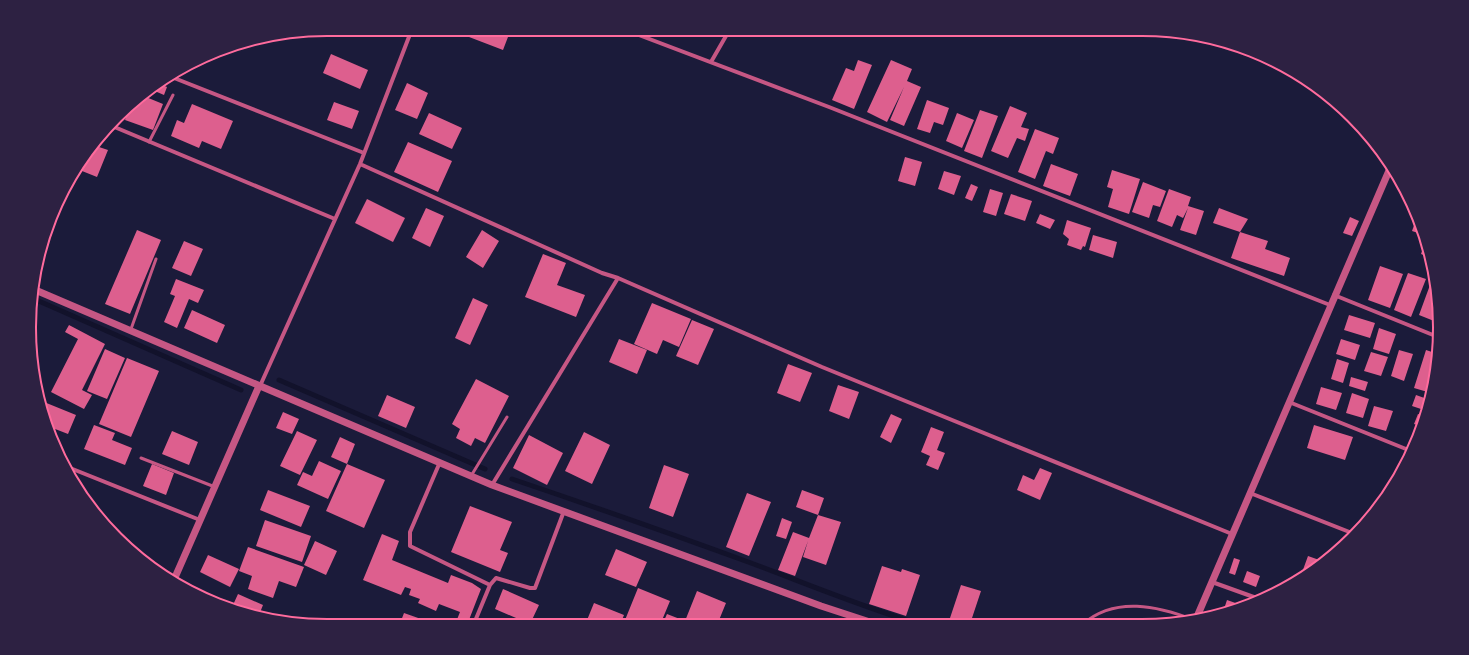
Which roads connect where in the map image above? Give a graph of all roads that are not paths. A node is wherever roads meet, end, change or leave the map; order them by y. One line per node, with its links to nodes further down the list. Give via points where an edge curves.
1 (409, 36): 9 (street)
2 (642, 36): 4 (street)
3 (726, 36): 4 (street)
4 (711, 62): 17 (street)
5 (176, 79): 9 (street)
6 (173, 95): 8 (lane)
7 (115, 127): 8 (street)
8 (149, 142): 12 (street)
9 (364, 153): 10 (street)
10 (360, 164): 12 (street); 14 (street)
11 (1388, 173): 16 (street)
12 (335, 219): 20 (street)
13 (156, 260): 18 (lane)
14 (618, 278): 28 (street); 34 (street, via 829,370)
15 (38, 291): 18 (street)
16 (1334, 295): 17 (street); 19 (street)
17 (1330, 305): 21 (street)
18 (130, 331): 20 (street)
19 (1433, 335)
20 (259, 386): 25 (street); 29 (street)
21 (1288, 402): 23 (street); 30 (street)
22 (507, 417): 27 (lane)
23 (1407, 448)
24 (141, 458): 29 (lane)
25 (440, 462): 27 (street); 37 (street, via 410,532 410,546)
26 (73, 469): 32 (street)
27 (471, 476): 28 (street)
28 (492, 485): 31 (street)
29 (215, 487): 32 (street)
30 (1250, 493): 33 (street); 34 (street)
31 (564, 512): 37 (street, via 535,588 496,578); 42 (street)
32 (200, 520): 35 (street)
33 (1350, 532)
34 (1232, 534): 36 (street)
35 (176, 576)
36 (1212, 582): 38 (street); 39 (street)
37 (490, 585): 41 (street)
38 (1253, 597)
39 (1198, 613)
40 (1184, 616): 43 (lane, via 1171,611 1131,605 1108,609)
41 (476, 619)
42 (862, 619)
43 (1091, 619)

